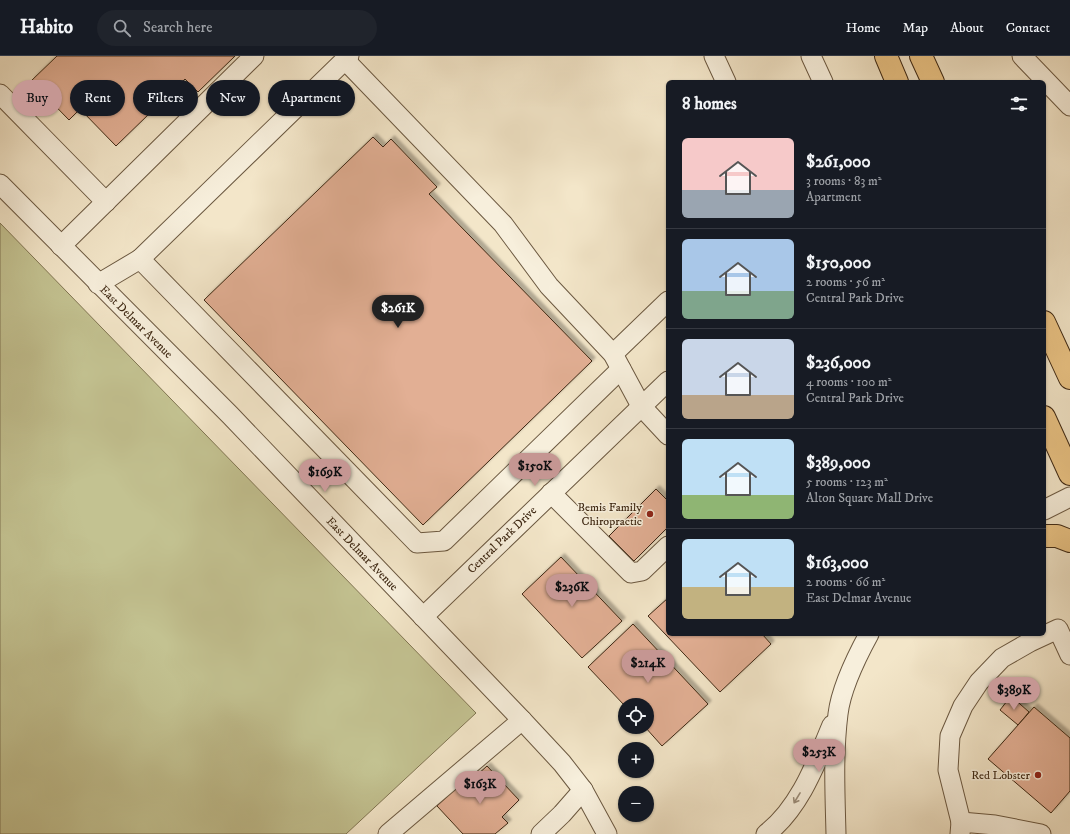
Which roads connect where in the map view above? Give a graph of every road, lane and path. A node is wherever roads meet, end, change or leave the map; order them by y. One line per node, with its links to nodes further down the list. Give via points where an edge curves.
1 (254, 56): 17 (street)
2 (715, 56): 8 (street)
3 (811, 56): 9 (street)
4 (886, 56): 10 (main road)
5 (920, 56): 11 (main road)
6 (1022, 56): 12 (street)
7 (347, 58): 19 (street); 23 (street, via 491,211 549,286)
8 (725, 80)
9 (822, 80)
10 (896, 80)
11 (932, 80)
12 (1045, 80)
13 (1046, 81): 15 (street)
14 (0, 94): 17 (street)
15 (1070, 106)
16 (0, 184): 18 (street, East Delmar Avenue)
17 (106, 202): 18 (street)
18 (61, 246): 20 (street, East Delmar Avenue)
19 (140, 259): 20 (street); 23 (street, via 417,543 444,541)
20 (98, 284): 36 (street, East Delmar Avenue, via 230,415)
21 (666, 303): 23 (street)
22 (1046, 326): 24 (main road)
23 (617, 362): 26 (street)
24 (1069, 375)
25 (666, 382): 26 (street, Central Park Drive)
26 (641, 406): 28 (street); 30 (street, Central Park Drive)
27 (1046, 421): 29 (main road)
28 (666, 432)
29 (1070, 474)
30 (551, 493): 35 (street, via 631,573 642,571); 36 (street, Central Park Drive)
31 (1070, 497): 32 (street)
32 (1046, 509)
33 (1046, 536): 34 (main road, via 1057,536)
34 (1070, 541)
35 (666, 548)
36 (423, 617): 42 (street, East Delmar Avenue)
37 (1046, 635): 40 (street, via 1058,629)
38 (868, 636): 41 (street, via 845,687)
39 (1043, 636): 44 (street, via 1002,658 979,682 963,706 950,736 948,770)
40 (1070, 655)
41 (838, 713): 48 (street, one-way to 48, via 802,790 790,809); 49 (street, via 834,766)
42 (522, 720): 43 (street, East Delmar Avenue); 45 (street)
43 (583, 790): 46 (street); 47 (street, East Delmar Avenue)
44 (960, 828): 50 (street, via 995,825)
45 (388, 834)
46 (541, 834)
47 (607, 834)
48 (766, 834)
49 (836, 834)
50 (1041, 834)

